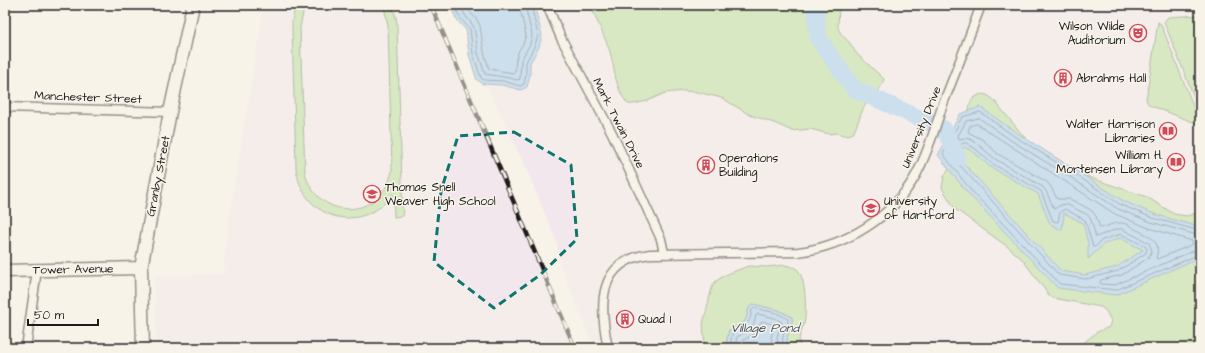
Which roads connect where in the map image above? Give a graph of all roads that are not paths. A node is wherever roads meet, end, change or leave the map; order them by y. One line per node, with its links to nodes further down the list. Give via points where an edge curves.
1 (193, 5): 5 (main road, Granby Street)
2 (547, 5): 6 (street, Mark Twain Drive, via 662,239)
3 (981, 5): 6 (street, University Drive, via 916,174 901,196 873,222 847,238 815,250)
4 (5, 106): 5 (street, Manchester Street)
5 (170, 112): 7 (main road, Granby Street)
6 (664, 253): 12 (street, University Drive, via 633,257 621,264 612,274 605,289 603,302)
7 (141, 268): 8 (main road, Tower Avenue); 11 (main road, Granby Street)
8 (37, 270): 9 (main road, Tower Avenue); 10 (street)
9 (5, 271)
10 (26, 348)
11 (143, 348)
12 (608, 348)

